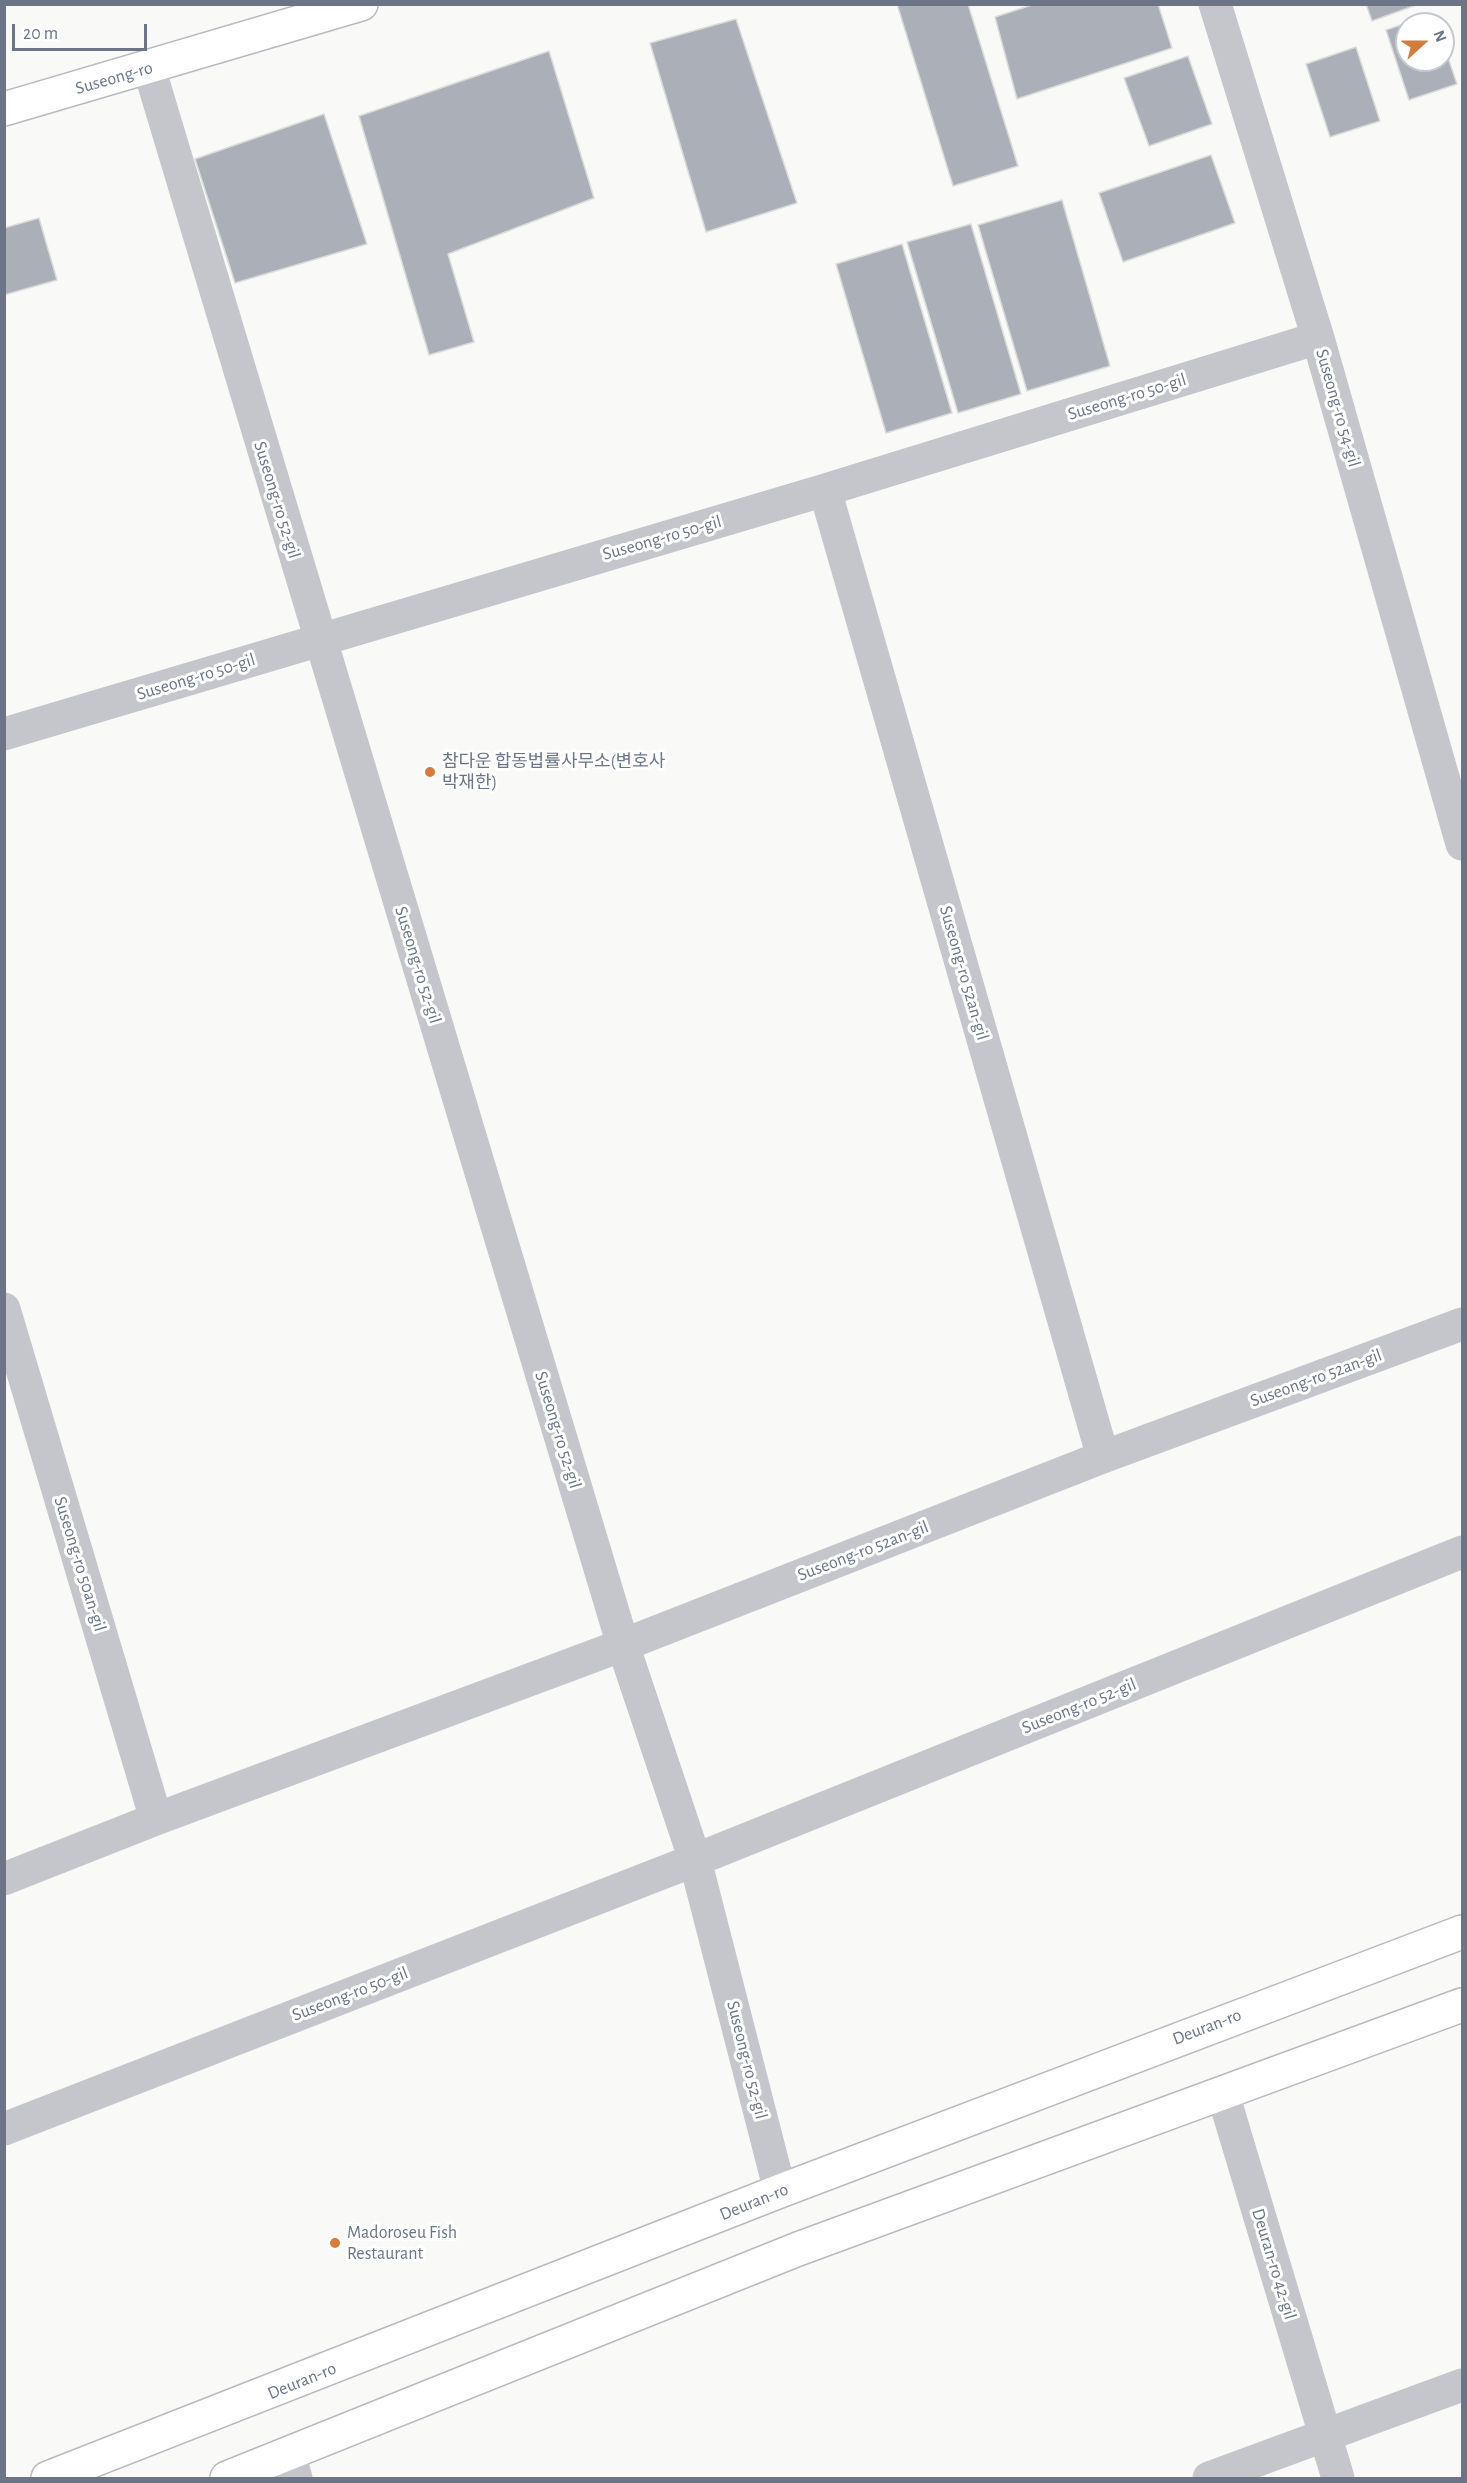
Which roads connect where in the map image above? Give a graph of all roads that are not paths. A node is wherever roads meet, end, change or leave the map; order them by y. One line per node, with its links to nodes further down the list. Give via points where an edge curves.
1 (361, 4): 3 (main road, Suseong-ro)
2 (1215, 4): 5 (street, Suseong-ro 54-gil)
3 (148, 68): 4 (main road, Suseong-ro); 7 (street, Suseong-ro 52-gil)
4 (4, 109)
5 (1318, 338): 6 (street, Suseong-ro 50-gil); 9 (street, Suseong-ro 54-gil)
6 (825, 490): 7 (street, Suseong-ro 50-gil); 12 (street, Suseong-ro 52an-gil)
7 (319, 640): 8 (street, Suseong-ro 50-gil); 14 (street, Suseong-ro 52-gil)
8 (4, 734)
9 (1460, 823)
10 (4, 1309): 15 (street, Suseong-ro 50an-gil)
11 (1462, 1324): 12 (street, Suseong-ro 52an-gil)
12 (1103, 1457): 14 (street, Suseong-ro 52an-gil)
13 (1462, 1552): 16 (street, Suseong-ro 52-gil)
14 (623, 1645): 15 (street); 16 (street, Suseong-ro 52-gil)
15 (156, 1818): 17 (street)
16 (695, 1860): 21 (street, Suseong-ro 50-gil); 22 (street, Suseong-ro 52-gil)
17 (4, 1879)
18 (1462, 1932): 22 (main road, Deuran-ro)
19 (1462, 2005): 20 (main road)
20 (1223, 2094): 24 (street, Deuran-ro 42-gil); 25 (main road, via 798,2249)
21 (4, 2129)
22 (780, 2191): 26 (main road, Deuran-ro)
23 (1462, 2385): 24 (street)
24 (1325, 2434): 28 (street); 29 (street, Deuran-ro 42-gil)
25 (293, 2466): 27 (main road)
26 (48, 2478)
27 (227, 2478)
28 (1209, 2478)
29 (1338, 2478)

